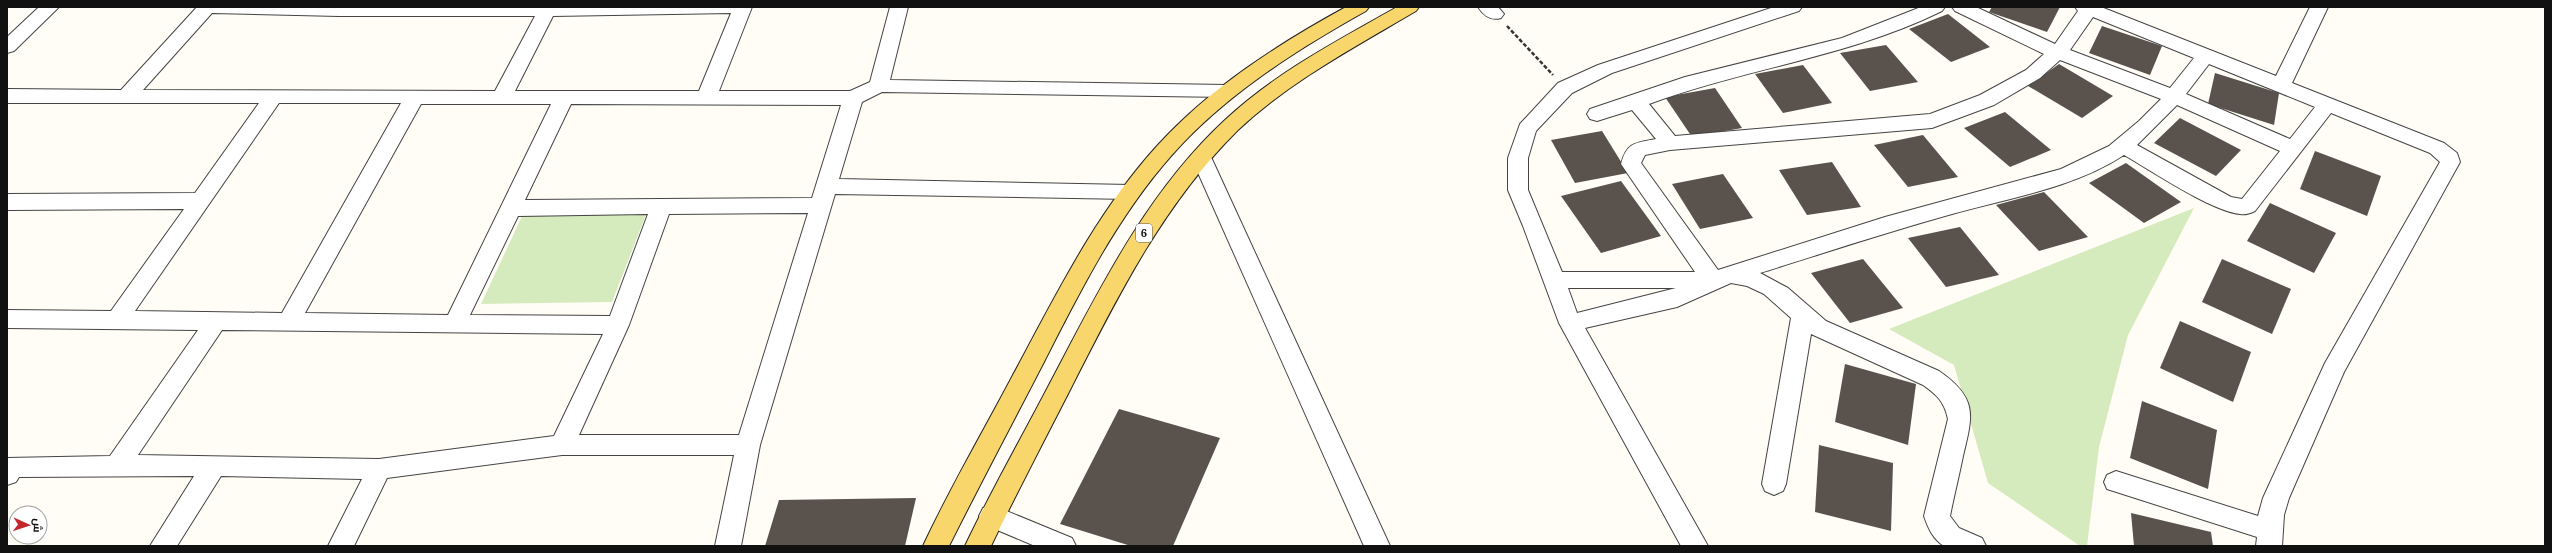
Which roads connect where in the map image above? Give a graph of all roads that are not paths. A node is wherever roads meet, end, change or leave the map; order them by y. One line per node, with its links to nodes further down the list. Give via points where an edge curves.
1 (50, 7): 17 (street)
2 (207, 7): 24 (street)
3 (213, 7): 15 (street)
4 (743, 7): 13 (street); 29 (street)
5 (899, 7): 21 (street)
6 (1360, 7): 22 (main road, via 1265,64)
7 (1410, 7): 38 (main road, 6, via 1280,87 1232,125)
8 (1793, 7): 47 (street, via 1604,69 1565,88 1527,129 1518,158 1518,190)
9 (1936, 7): 32 (street, via 1874,35)
10 (1961, 7): 18 (street)
11 (2319, 7): 20 (street)
12 (470, 8): 15 (street); 16 (street)
13 (614, 8): 16 (street)
14 (2087, 8): 18 (street, via 2067,43); 19 (street)
15 (340, 9)
16 (547, 10): 27 (street)
17 (7, 47)
18 (2056, 52): 30 (street); 35 (street, via 2033,74 1987,100 1932,120)
19 (2206, 55): 20 (street); 30 (street)
20 (2281, 85): 33 (street)
21 (879, 86): 22 (street); 31 (street)
22 (1227, 91): 39 (main road, via 1165,150)
23 (7, 96): 24 (street)
24 (126, 96): 25 (street)
25 (274, 96): 26 (street); 41 (street)
26 (415, 96): 27 (street); 52 (street)
27 (502, 96): 28 (street)
28 (565, 96): 29 (street); 44 (street)
29 (707, 96): 31 (street)
30 (2173, 96): 36 (street); 37 (street)
31 (853, 98): 40 (street)
32 (1635, 100): 34 (street); 35 (street)
33 (2328, 104): 37 (street); 65 (street, via 2437,148 2447,154 2450,162 2333,370 2276,498)
34 (1597, 114)
35 (1670, 143): 46 (street, via 1639,150 1631,158 1631,164)
36 (2123, 146): 37 (street, via 2226,203 2241,207 2248,206); 46 (street, via 2060,177 1885,225)
37 (2293, 148)
38 (1201, 157): 64 (main road, 6, via 1168,197 1144,233); 72 (street)
39 (1130, 192): 40 (street); 69 (main road, via 1070,289)
40 (824, 195): 43 (street); 57 (street)
41 (200, 201): 42 (street); 50 (street)
42 (14, 202): 45 (street)
43 (661, 207): 44 (street); 55 (street)
44 (512, 208): 53 (street)
45 (7, 219)
46 (1723, 277): 47 (street); 48 (street, via 1759,280 1773,287); 54 (street, via 1678,298)
47 (1554, 280): 54 (street)
48 (1803, 316): 63 (street); 74 (street, via 1828,332 1931,378 1947,389 1956,402 1960,419 1937,516 1943,531 1950,537)
49 (7, 319): 50 (street)
50 (117, 320): 51 (street)
51 (216, 321): 52 (street); 59 (street)
52 (289, 321): 53 (street)
53 (455, 323): 55 (street)
54 (1570, 323): 73 (street)
55 (618, 325): 56 (street)
56 (562, 445): 57 (street); 60 (street)
57 (748, 445): 68 (street)
58 (214, 465): 59 (street); 60 (street); 66 (street)
59 (116, 466): 61 (street)
60 (379, 469): 67 (street)
61 (9, 470)
62 (2116, 482): 65 (street)
63 (1774, 484)
64 (992, 516): 70 (main road, 6); 71 (street)
65 (2269, 538)
66 (163, 546)
67 (341, 546)
68 (728, 546)
69 (936, 546)
70 (978, 546)
71 (1063, 546)
72 (1377, 546)
73 (1695, 546)
74 (1973, 546)

